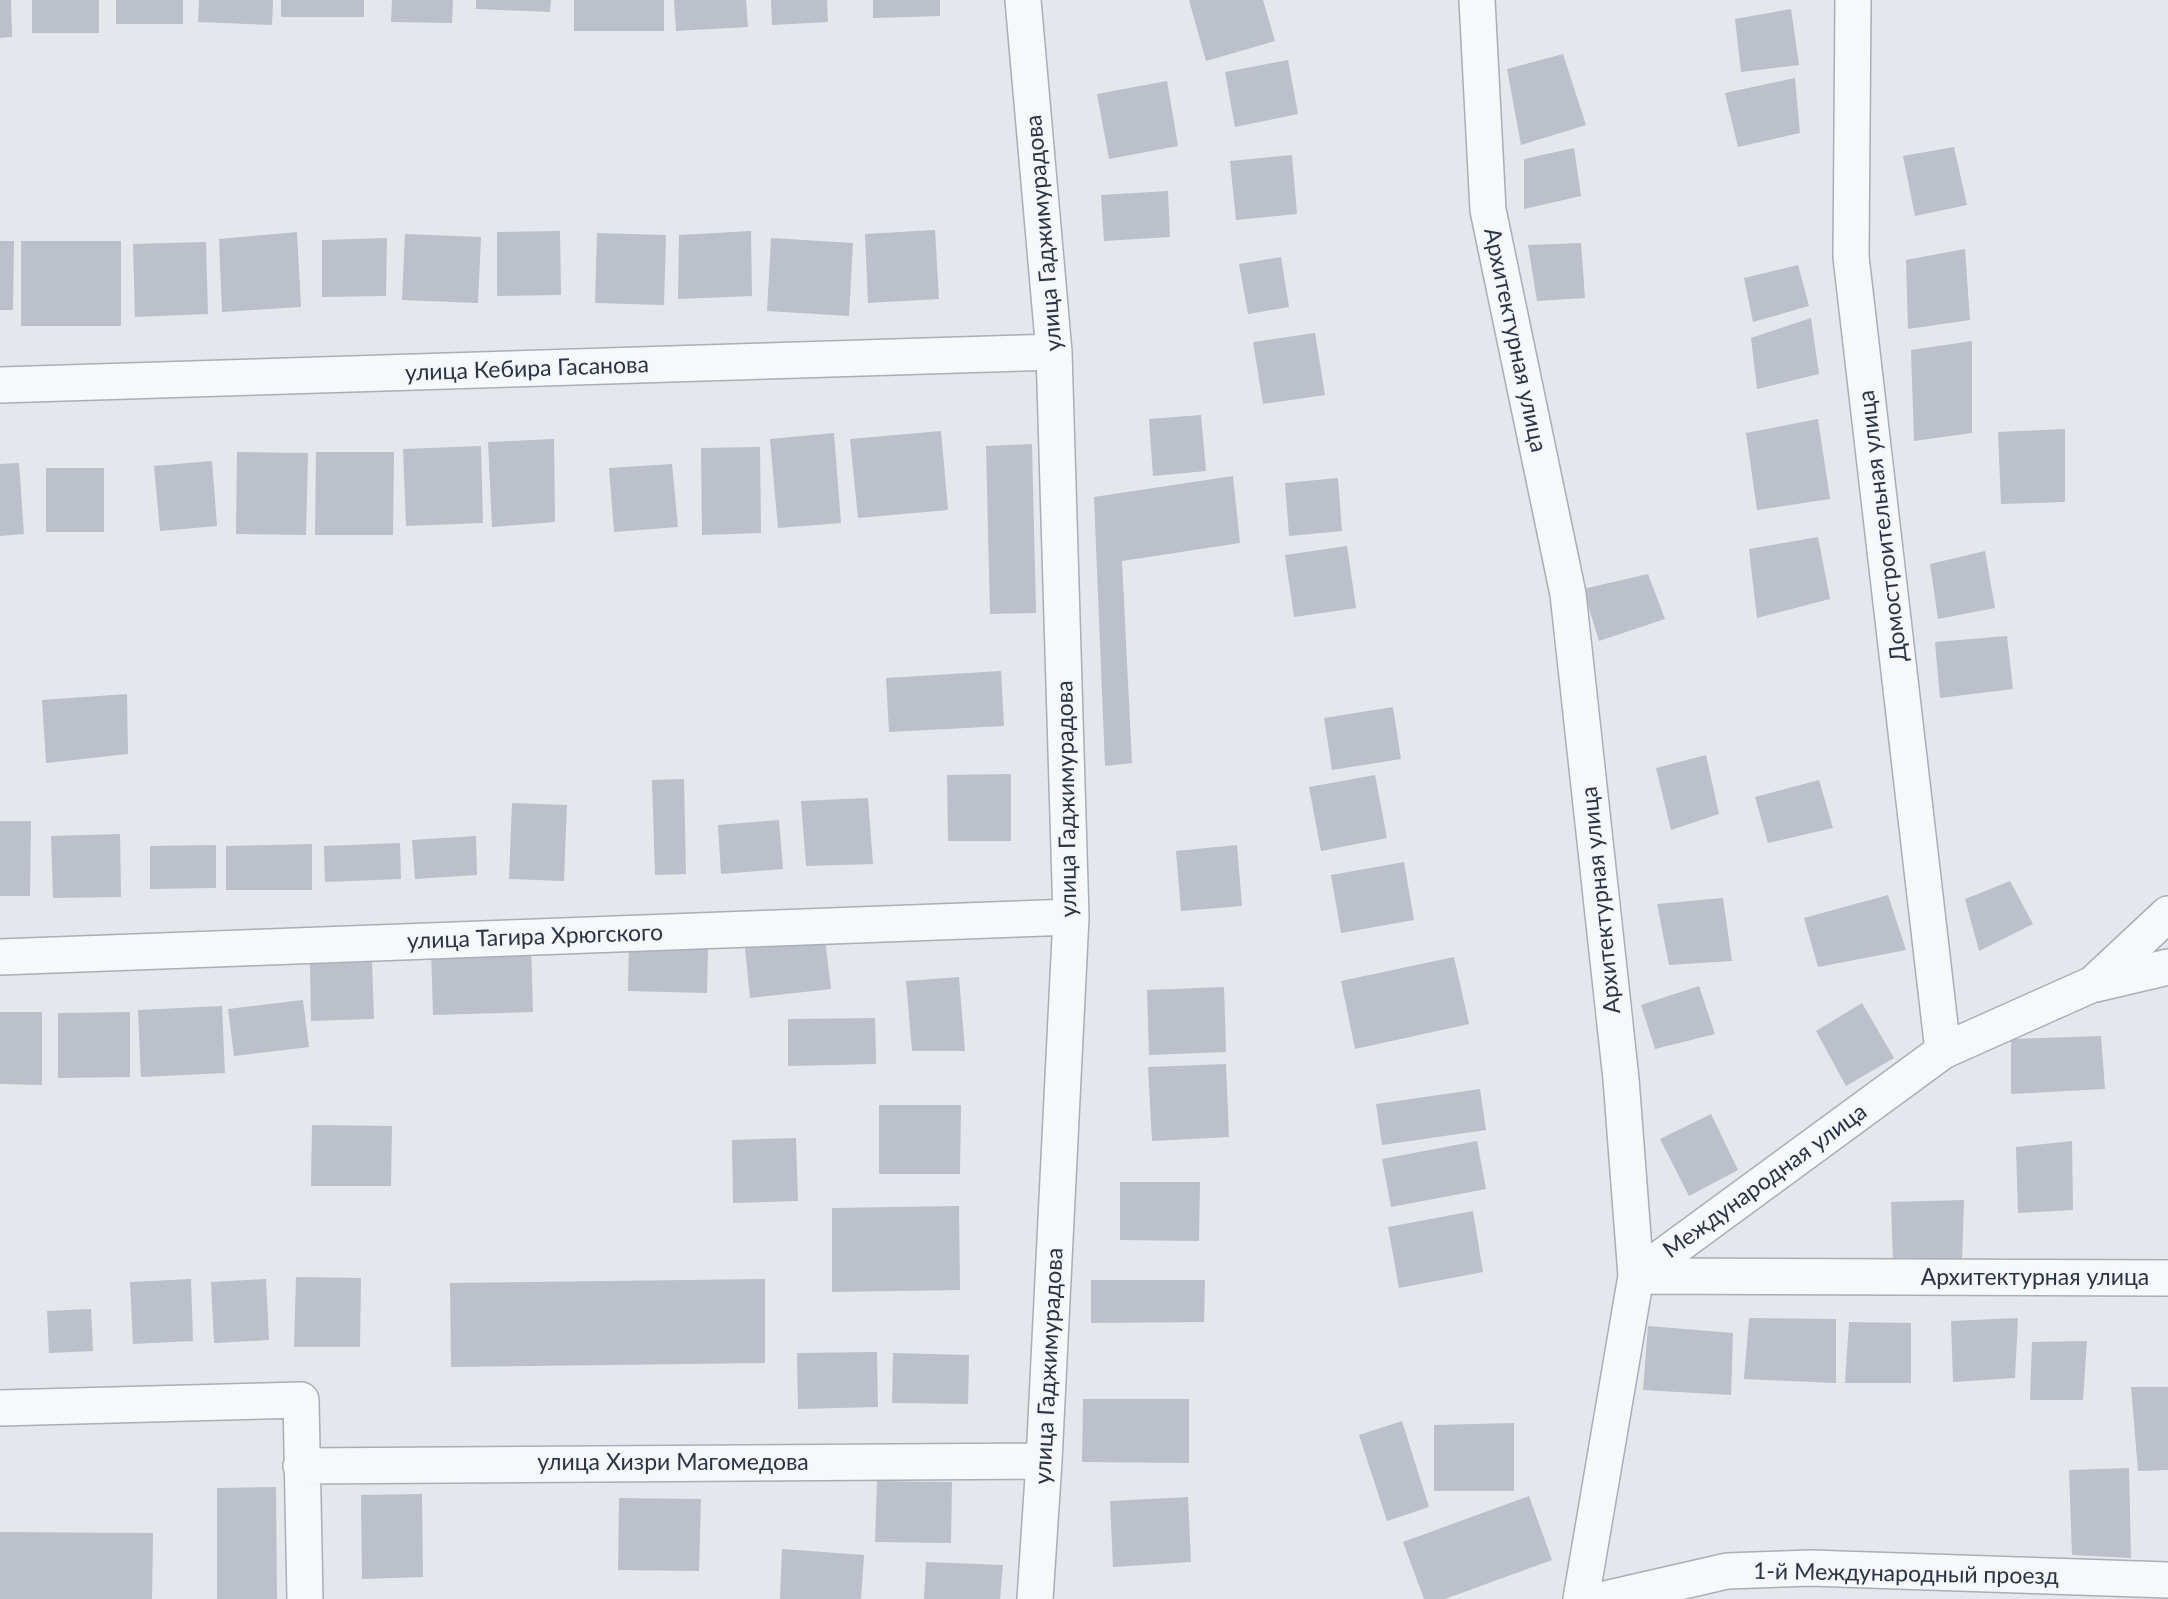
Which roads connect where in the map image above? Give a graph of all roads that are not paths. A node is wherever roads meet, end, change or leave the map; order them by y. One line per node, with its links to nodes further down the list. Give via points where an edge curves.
1 (1023, 0): 4 (street, улица Гаджимурадова)
2 (1477, 0): 12 (street, Архитектурная улица, via 1489,211 1568,594 1621,1079)
3 (1853, 0): 11 (street, Домостроительная улица, via 1851,257)
4 (1055, 352): 5 (street, улица Кебира Гасанова); 7 (street, улица Гаджимурадова)
5 (0, 385)
6 (2168, 914): 10 (street, Международная улица)
7 (1071, 917): 8 (street, улица Тагира Хрюгского); 15 (street, улица Гаджимурадова)
8 (0, 957)
9 (2168, 967): 10 (street)
10 (2093, 984): 11 (street, Международная улица)
11 (1943, 1051): 12 (street, Международная улица)
12 (1636, 1276): 13 (street, Архитектурная улица); 21 (street)
13 (2168, 1278)
14 (0, 1408): 16 (street, via 300,1400)
15 (1044, 1461): 16 (street, улица Хизри Магомедова); 20 (street, улица Гаджимурадова)
16 (301, 1466): 19 (street)
17 (2168, 1580): 18 (street, 1-й Международный проезд)
18 (1967, 1586): 22 (street, 1-й Международный проезд, via 1810,1568 1727,1571)
19 (305, 1599)
20 (1035, 1599)
21 (1581, 1599)
22 (1605, 1599)

